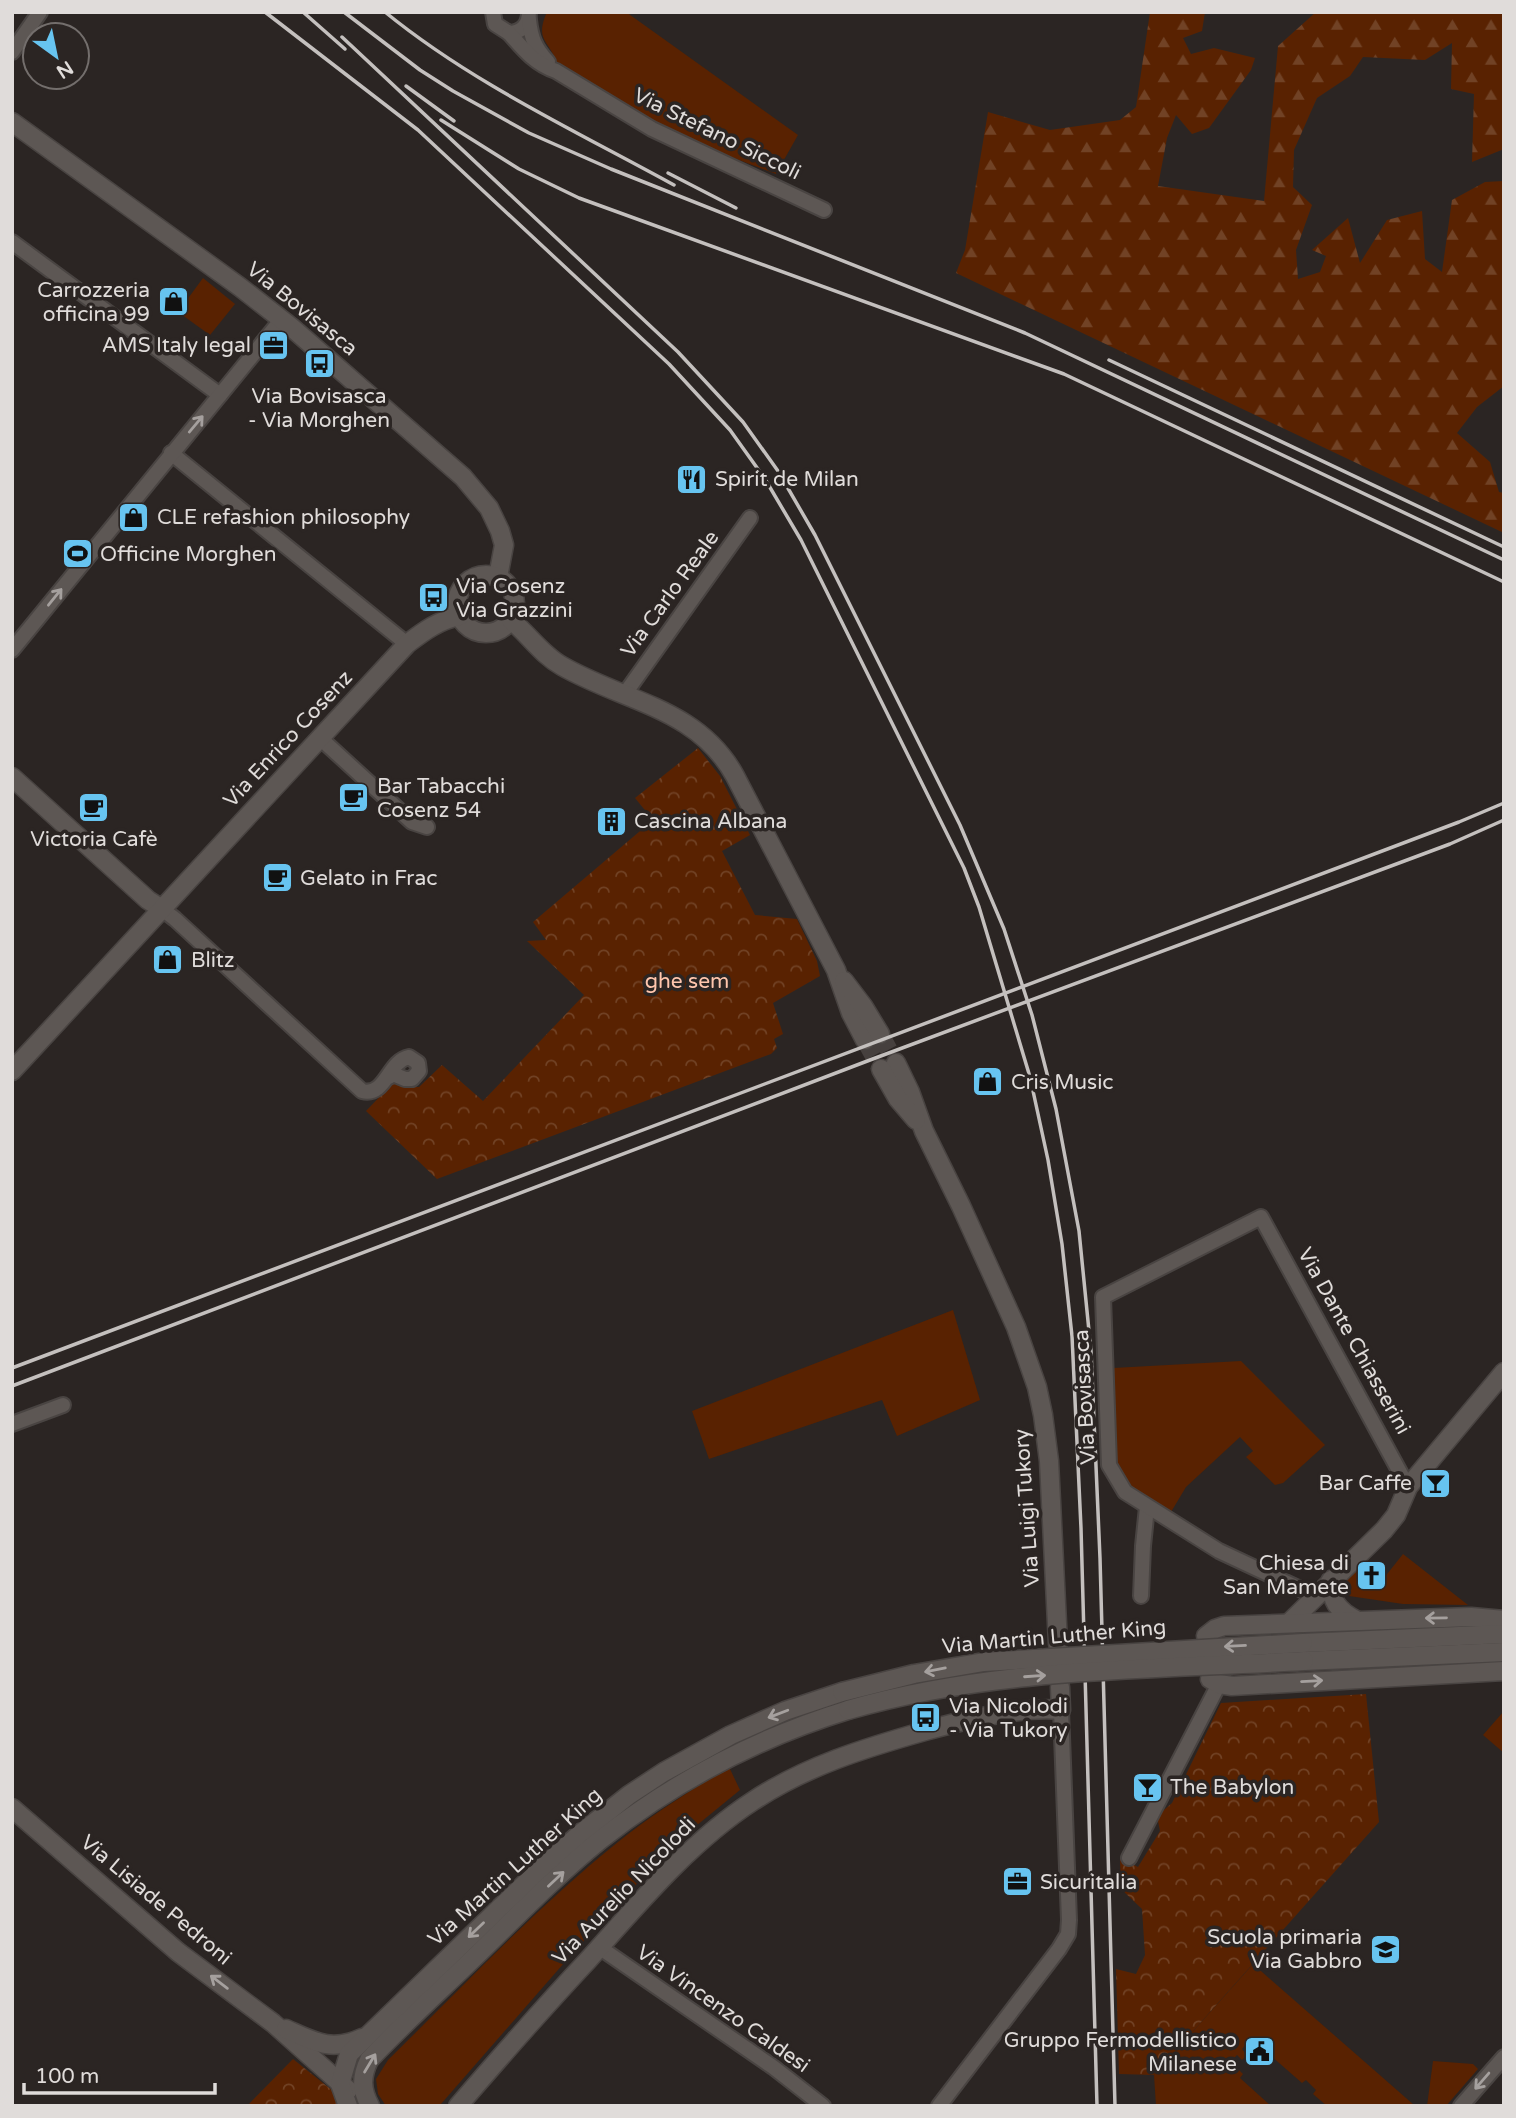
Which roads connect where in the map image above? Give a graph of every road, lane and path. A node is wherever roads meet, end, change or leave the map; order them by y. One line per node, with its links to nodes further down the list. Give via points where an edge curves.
1 (40, 12): 5 (street)
2 (491, 14): 4 (street, Via Stefano Siccoli, via 499,28)
3 (529, 16): 4 (street, via 522,29); 6 (street, Via Stefano Siccoli, via 536,49)
4 (509, 33): 6 (street, Via Stefano Siccoli, via 535,60)
5 (12, 52)
6 (556, 71): 8 (street, Via Stefano Siccoli, via 652,129)
7 (12, 122): 10 (street, Via Bovisasca)
8 (824, 210)
9 (12, 242): 11 (street)
10 (282, 320): 11 (street); 14 (street, Via Bovisasca, via 477,492 494,517 504,545)
11 (220, 395): 12 (street, one-way to 11)
12 (171, 453): 17 (street); 18 (street, one-way to 12)
13 (750, 518): 19 (street, Via Carlo Reale)
14 (498, 577): 15 (street, via 482,575 464,584 456,596); 16 (street, via 511,587 516,599)
15 (460, 616): 16 (street, via 482,633 497,631); 17 (street, Via Enrico Cosenz, via 427,628)
16 (511, 620): 19 (street, via 555,662)
17 (407, 644): 20 (street, Via Enrico Cosenz)
18 (12, 650)
19 (624, 695): 24 (street, via 681,720 720,752 836,970 851,1013)
20 (320, 738): 22 (street, via 412,822); 23 (street, Via Enrico Cosenz)
21 (12, 777): 23 (street)
22 (426, 827)
23 (162, 909): 26 (street, Via Enrico Cosenz); 27 (street, via 362,1091 376,1090)
24 (872, 1037)
25 (888, 1066): 42 (street, Via Luigi Tukory, via 898,1099 924,1131 967,1218 1022,1342 1041,1400)
26 (12, 1071)
27 (389, 1077)
28 (1261, 1217): 32 (street, Via Dante Chiasserini); 33 (street, Via Bovisasca, via 1103,1297 1109,1465 1125,1492)
29 (1504, 1372): 32 (street)
30 (63, 1405): 31 (street)
31 (12, 1424)
32 (1408, 1487): 34 (street, via 1384,1530)
33 (1147, 1507): 35 (street); 36 (street, Via Bovisasca, via 1219,1551)
34 (1331, 1580): 36 (street); 37 (street, via 1335,1604)
35 (1141, 1596)
36 (1315, 1596): 39 (street)
37 (1356, 1620): 38 (street, one-way to 37); 39 (street)
38 (1504, 1620)
39 (1290, 1622): 41 (street, via 1224,1626)
40 (1504, 1634): 47 (street, Via Martin Luther King, one-way to 47, bridge, via 1006,1660 936,1669)
41 (1206, 1636)
42 (1058, 1644)
43 (1504, 1652): 47 (street, Via Martin Luther King, one-way to 43, bridge, via 991,1679)
44 (1504, 1671): 45 (street, one-way to 44, via 1231,1686)
45 (1214, 1682): 50 (street)
46 (1060, 1687): 48 (street)
47 (845, 1701): 53 (street, Via Martin Luther King, one-way to 53, via 785,1712 731,1735 629,1795 561,1850); 57 (street, Via Martin Luther King, one-way to 47, via 362,2077 369,2060 599,1841 718,1762)
48 (1061, 1710): 51 (street, Via Aurelio Nicolodi, via 1036,1708 940,1727 845,1755 795,1777 720,1825); 60 (street, via 1068,1934)
49 (12, 1808): 52 (street, Via Lisiade Pedroni, one-way to 49, via 178,1952)
50 (1129, 1858)
51 (599, 1947): 58 (street, Via Aurelio Nicolodi); 59 (street, Via Vincenzo Caldesi)
52 (273, 2023): 53 (street, Via Lisiade Pedroni, via 327,2045); 55 (street, Via Lisiade Pedroni)
53 (365, 2036): 55 (street, Via Martin Luther King, via 349,2054)
54 (1504, 2057): 61 (street, one-way to 61)
55 (340, 2084): 56 (street, Via Lisiade Pedroni); 57 (street)
56 (348, 2106)
57 (368, 2106)
58 (458, 2106)
59 (823, 2106)
60 (939, 2106)
61 (1461, 2106)

